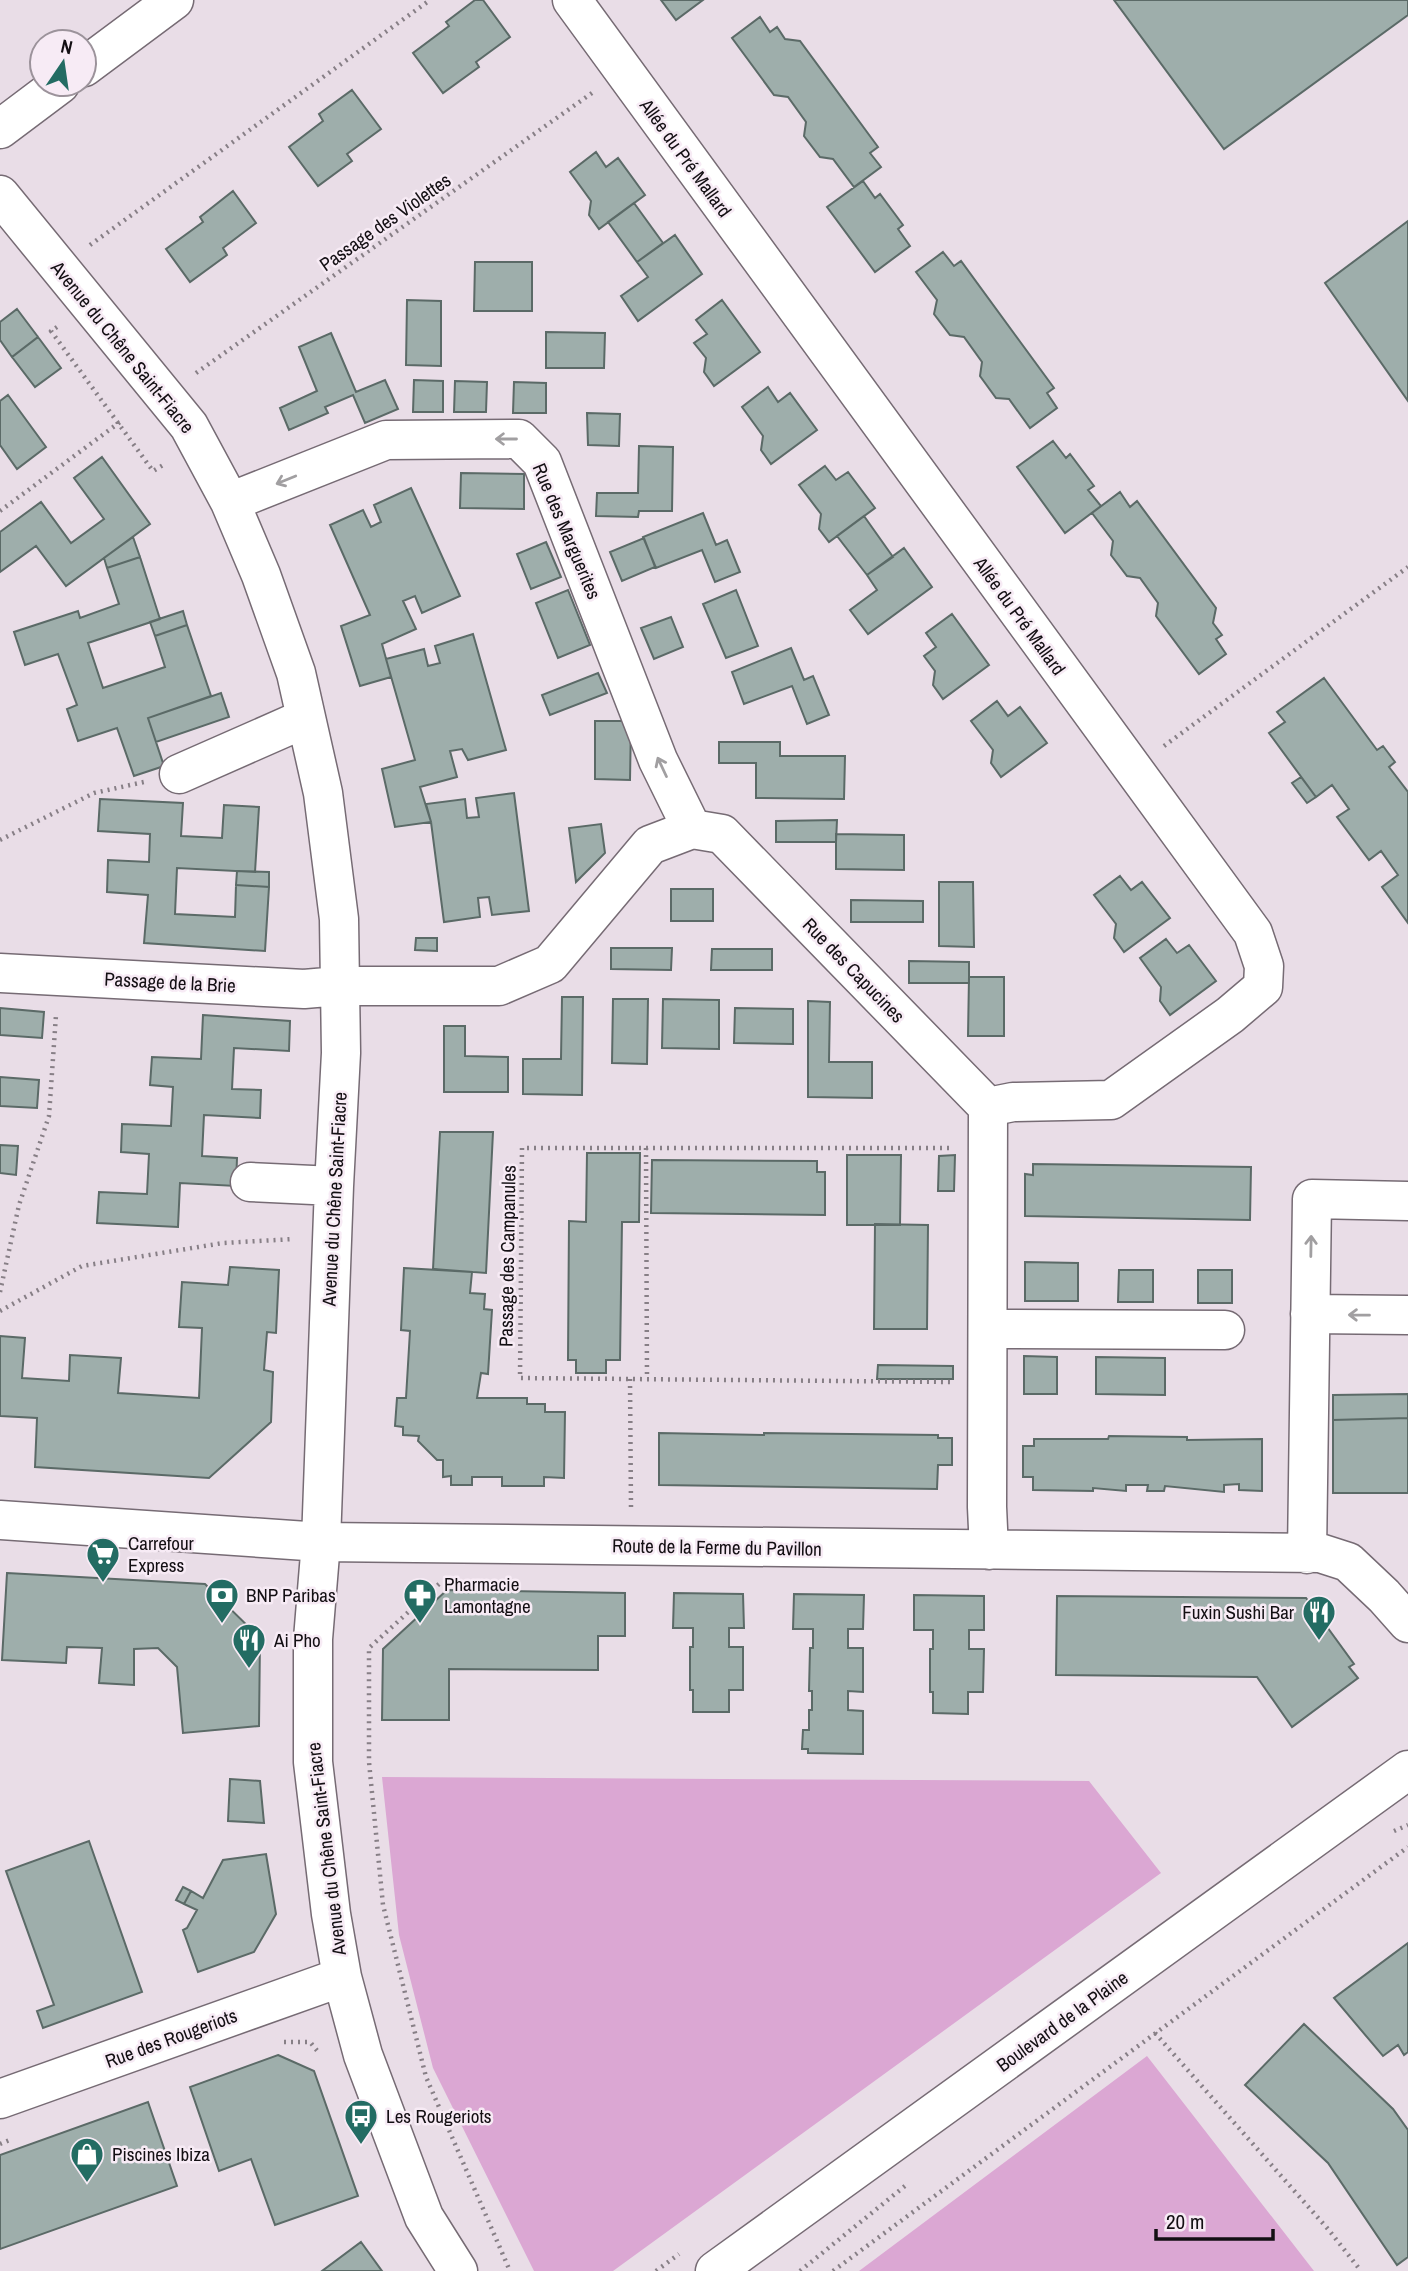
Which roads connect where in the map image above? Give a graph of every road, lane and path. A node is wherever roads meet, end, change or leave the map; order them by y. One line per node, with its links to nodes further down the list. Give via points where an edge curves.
1 (174, 0): 4 (street)
2 (430, 0): 9 (path)
3 (572, 0): 5 (street, Allée du Pré Mallard)
4 (98, 57)
5 (622, 71): 10 (path, Passage des Violettes); 16 (street, Allée du Pré Mallard)
6 (41, 98): 7 (street)
7 (0, 129)
8 (0, 195): 9 (street, Avenue du Chêne Saint-Fiacre)
9 (59, 267): 10 (street, Avenue du Chêne Saint-Fiacre)
10 (164, 396): 12 (street, Avenue du Chêne Saint-Fiacre, via 189,426)
11 (120, 422): 13 (path)
12 (230, 502): 15 (street, Avenue du Chêne Saint-Fiacre, via 296,673); 18 (street, Rue des Marguerites, one-way to 12, via 659,760 542,462 519,439 386,440)
13 (0, 511)
14 (1408, 567): 16 (path)
15 (306, 718): 17 (street); 22 (street, Avenue du Chêne Saint-Fiacre, via 323,793 339,919)
16 (1132, 769): 23 (street, Allée du Pré Mallard, via 1253,933 1264,966 1262,987 1111,1100 1013,1102)
17 (179, 774): 19 (path, via 93,793)
18 (692, 829): 22 (street, via 650,845 550,964 512,981 499,986); 23 (street, Rue des Capucines, via 722,834)
19 (0, 840)
20 (0, 973): 21 (street, Passage de la Brie)
21 (59, 976): 22 (street, Passage de la Brie, via 304,989); 30 (path, via 49,1116 19,1205)
22 (339, 986): 27 (street, Avenue du Chêne Saint-Fiacre, via 341,1053)
23 (988, 1107): 25 (street)
24 (646, 1148): 25 (path, Passage des Campanules); 36 (path, Passage des Campanules, via 522,1148 520,1378); 37 (path)
25 (988, 1148): 34 (street)
26 (250, 1182): 27 (street)
27 (334, 1186): 29 (street, Avenue du Chêne Saint-Fiacre)
28 (1408, 1200): 32 (street, one-way to 28, via 1311,1199)
29 (332, 1236): 31 (path, via 223,1243 82,1266); 40 (street, Avenue du Chêne Saint-Fiacre)
30 (0, 1292)
31 (0, 1311)
32 (1310, 1314): 33 (street, one-way to 32); 43 (street)
33 (1408, 1315)
34 (989, 1329): 35 (street); 38 (street)
35 (1225, 1330)
36 (630, 1379): 37 (path, Passage des Campanules); 41 (path)
37 (647, 1379): 38 (path, Passage des Campanules)
38 (989, 1383): 42 (street)
39 (0, 1520): 40 (street, Route de la Ferme du Pavillon)
40 (321, 1542): 41 (street, Route de la Ferme du Pavillon); 48 (street, Avenue du Chêne Saint-Fiacre, via 313,1639 313,1762)
41 (631, 1546): 42 (street, Route de la Ferme du Pavillon)
42 (989, 1550): 43 (street, Route de la Ferme du Pavillon)
43 (1307, 1554): 45 (street, Route de la Ferme du Pavillon, via 1348,1562)
44 (443, 1580): 56 (path, via 369,1648 372,1801 383,1905 426,2077)
45 (1408, 1623)
46 (1408, 1770): 57 (street, Boulevard de la Plaine)
47 (1408, 1847): 49 (path)
48 (342, 1977): 52 (street, Rue des Rougeriots); 55 (street, Avenue du Chêne Saint-Fiacre, via 363,2055 424,2217)
49 (1155, 2033): 58 (path); 59 (path)
50 (281, 2042): 51 (path, via 310,2042)
51 (323, 2056)
52 (0, 2099)
53 (13, 2139): 54 (path)
54 (0, 2144)
55 (458, 2271)
56 (510, 2271)
57 (715, 2271)
58 (833, 2271)
59 (1361, 2271)

